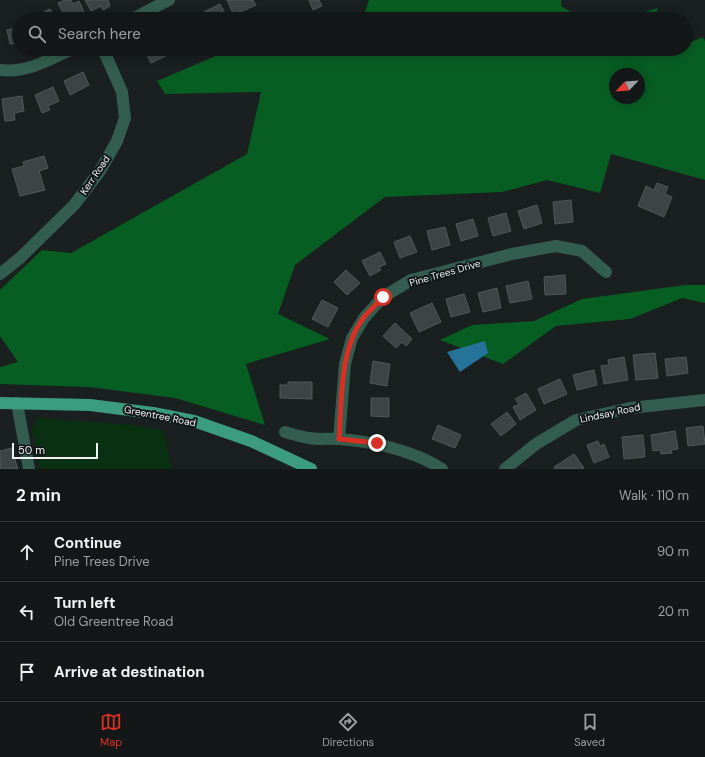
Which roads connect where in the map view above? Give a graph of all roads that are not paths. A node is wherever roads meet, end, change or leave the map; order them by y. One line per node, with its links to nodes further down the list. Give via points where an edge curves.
1 (169, 0): 2 (street)
2 (146, 12)
3 (58, 56): 5 (street, via 37,66)
4 (106, 56): 7 (street, Kerr Road, via 118,79 123,99 125,118 117,141 100,171 74,205)
5 (0, 70)
6 (606, 272): 12 (street, Pine Trees Drive, via 582,251 556,246 512,254 411,280 383,297 364,318 352,338 344,364)
7 (0, 274)
8 (705, 400): 16 (street, Lindsay Road, via 630,408 576,420 536,444)
9 (0, 402): 10 (main road, Greentree Road)
10 (17, 403): 13 (street); 14 (main road, Greentree Road, via 90,405 153,413 194,422 251,440)
11 (285, 432): 12 (street, via 308,438)
12 (339, 439): 15 (street, via 377,443 435,464)
13 (29, 469)
14 (311, 469)
15 (442, 469)
16 (505, 469)

